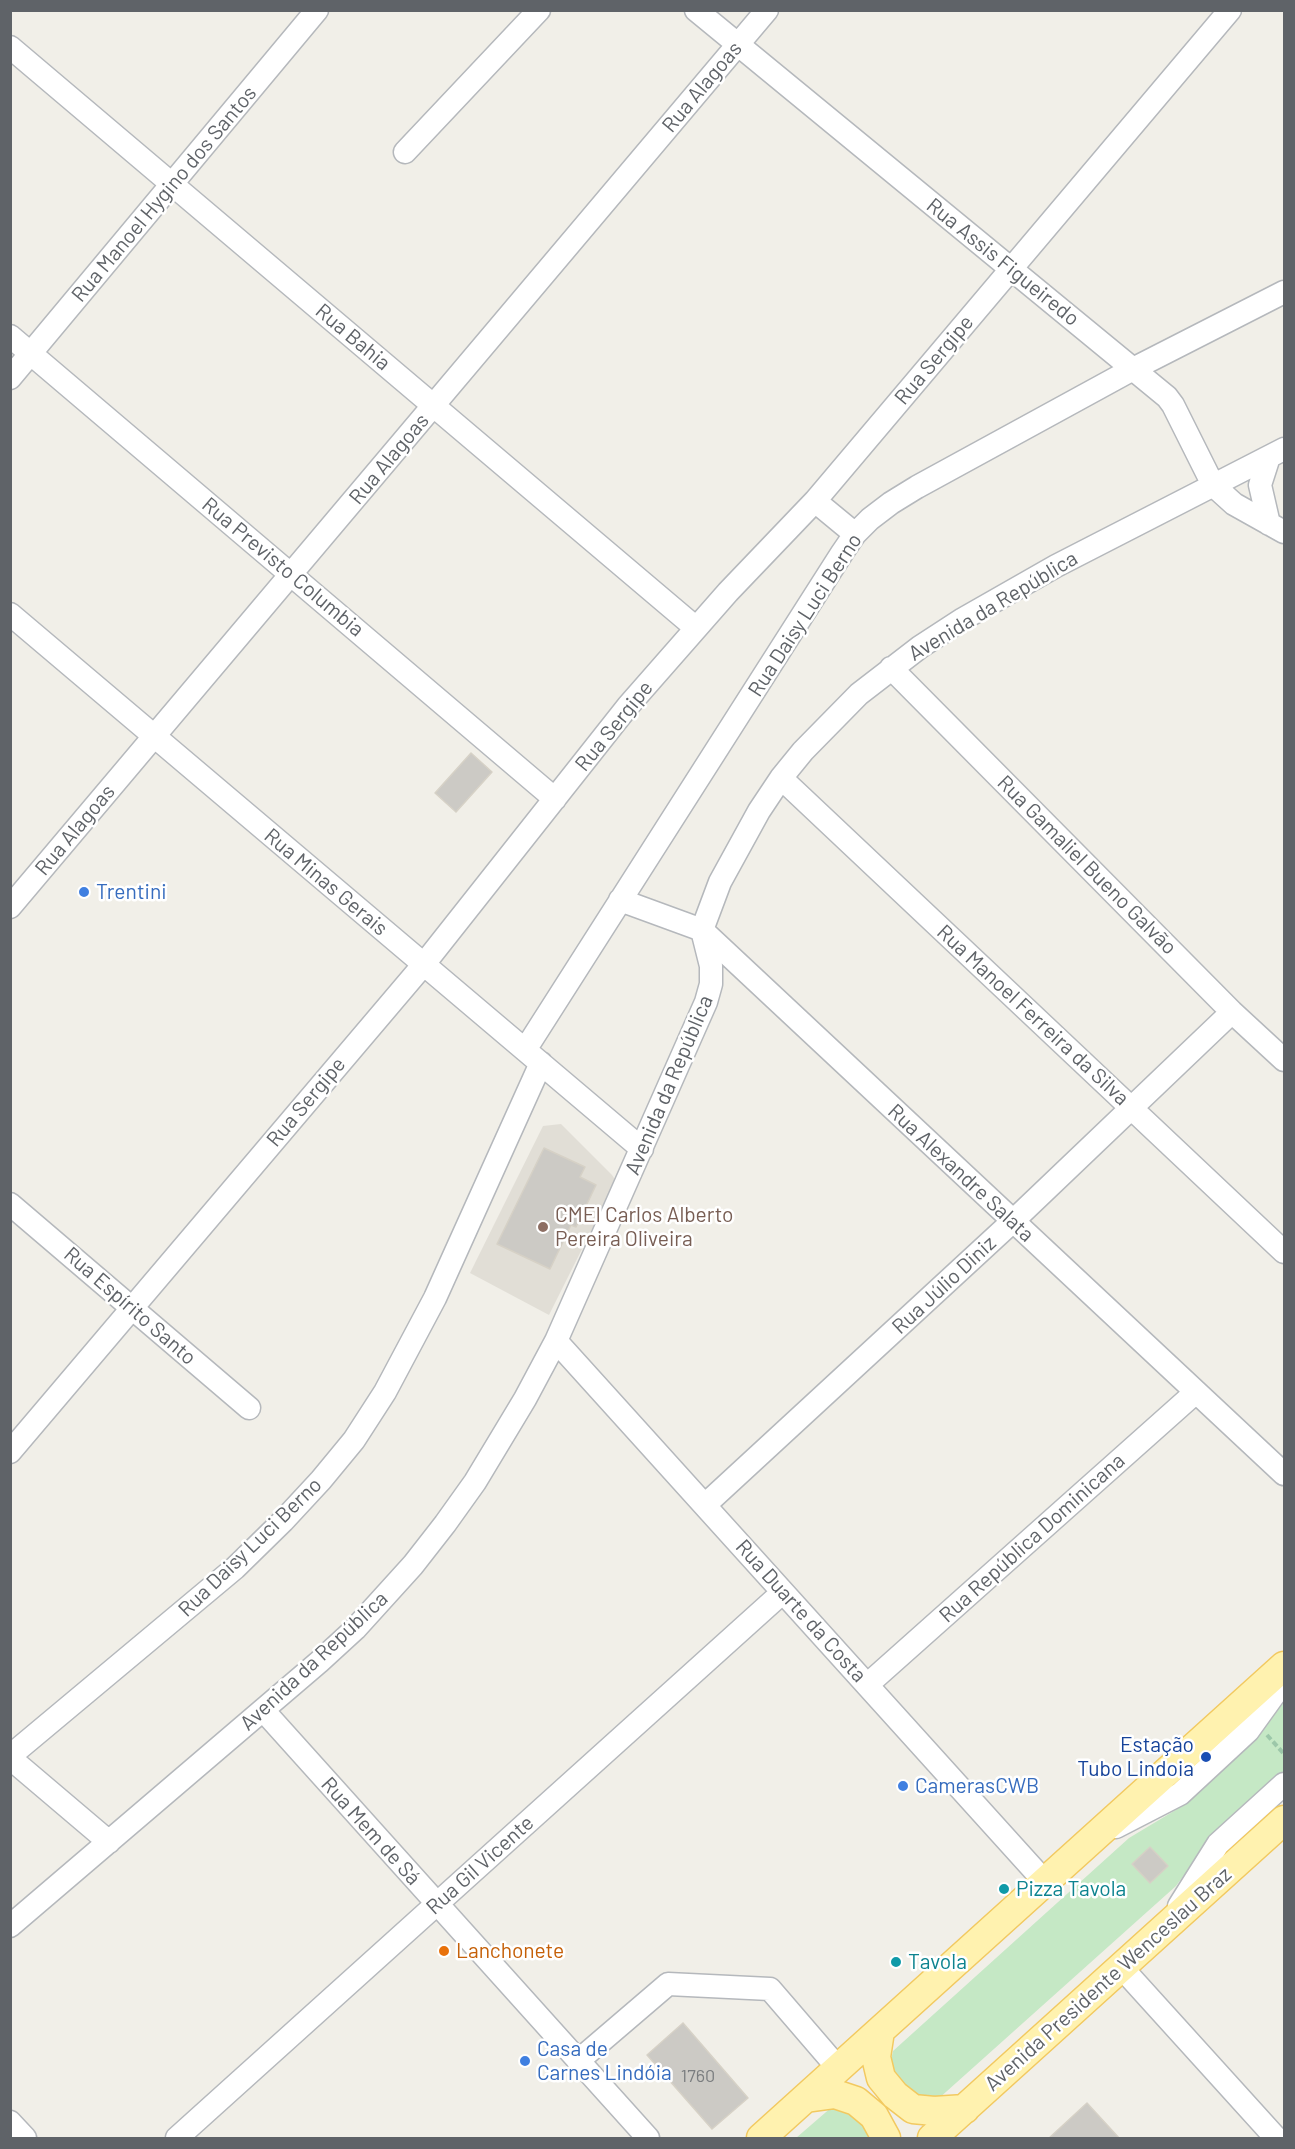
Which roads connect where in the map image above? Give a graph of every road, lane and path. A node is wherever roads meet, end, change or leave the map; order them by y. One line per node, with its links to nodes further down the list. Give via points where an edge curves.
1 (317, 10): 9 (street, Rua Manoel Hygino dos Santos)
2 (539, 10): 8 (street)
3 (696, 10): 6 (street, Rua Assis Figueiredo)
4 (767, 10): 6 (street, Rua Alagoas)
5 (1230, 10): 10 (street, Rua Sergipe)
6 (738, 45): 10 (street, Rua Assis Figueiredo); 16 (street, Rua Alagoas)
7 (10, 47): 9 (street, Rua Bahia)
8 (405, 152)
9 (172, 184): 13 (street, Rua Manoel Hygino dos Santos); 16 (street, Rua Bahia)
10 (1011, 269): 14 (street, Rua Assis Figueiredo); 19 (street, Rua Sergipe)
11 (1284, 292): 14 (street, Rua Daisy Luci Berno)
12 (10, 336): 13 (street, Rua Previsto Columbia)
13 (31, 353): 15 (street, Rua Manoel Hygino dos Santos); 22 (street, Rua Previsto Columbia)
14 (1134, 369): 18 (street, Rua Assis Figueiredo, via 1173,405); 21 (street, Rua Daisy Luci Berno, via 917,487)
15 (10, 378)
16 (434, 405): 22 (street, Rua Alagoas); 24 (street, Rua Bahia)
17 (1277, 453): 18 (street, Avenida da República); 20 (street, via 1260,485)
18 (1213, 485): 20 (street, Rua Assis Figueiredo, via 1234,504); 25 (street, Avenida da República, via 1009,593)
19 (815, 501): 21 (street); 24 (street, Rua Sergipe)
20 (1277, 528)
21 (855, 534): 29 (street, Rua Daisy Luci Berno)
22 (291, 574): 26 (street, Rua Alagoas); 28 (street, Rua Previsto Columbia)
23 (10, 614): 26 (street, Rua Minas Gerais)
24 (696, 628): 28 (street, Rua Sergipe)
25 (891, 668): 27 (street, Avenida da República, via 830,722); 33 (street, Rua Gamaliel Bueno Galvão)
26 (154, 736): 30 (street, Rua Alagoas); 32 (street, Rua Minas Gerais)
27 (781, 778): 31 (street, Avenida da República, via 720,882); 36 (street, Rua Manoel Ferreira da Silva)
28 (555, 799): 32 (street, Rua Sergipe)
29 (620, 900): 31 (street, Rua Alexandre Salata); 34 (street, Rua Daisy Luci Berno)
30 (10, 907)
31 (702, 930): 37 (street, Avenida da República, via 711,984); 39 (street, Rua Alexandre Salata)
32 (424, 964): 34 (street, Rua Minas Gerais); 41 (street, Rua Sergipe)
33 (1232, 1012): 35 (street, Rua Gamaliel Bueno Galvão); 36 (street, Rua Júlio Diniz)
34 (533, 1056): 37 (street, Rua Minas Gerais); 53 (street, Rua Daisy Luci Berno, via 430,1308 354,1440 283,1521 235,1568)
35 (1284, 1060)
36 (1131, 1108): 39 (street, Rua Júlio Diniz); 40 (street, Rua Manoel Ferreira da Silva)
37 (642, 1149): 42 (street, Avenida da República)
38 (10, 1204): 41 (street, Rua Espírito Santo)
39 (1013, 1221): 43 (street, Rua Alexandre Salata); 47 (street, Rua Júlio Diniz)
40 (1284, 1252)
41 (132, 1308): 44 (street, Rua Espírito Santo); 45 (street, Rua Sergipe)
42 (556, 1341): 47 (street, Rua Duarte da Costa); 52 (street, Avenida da República, via 501,1441 413,1565 355,1629)
43 (1196, 1392): 46 (street, Rua Alexandre Salata); 51 (street, Rua República Dominicana)
44 (249, 1408)
45 (10, 1452)
46 (1284, 1474)
47 (705, 1505): 48 (street, Rua Duarte da Costa)
48 (783, 1592): 51 (street, Rua Duarte da Costa); 59 (street, Rua Gil Vicente)
49 (1284, 1666): 56 (main road)
50 (1284, 1681): 56 (street, via 1248,1731 1180,1794)
51 (867, 1685): 58 (street, Rua Duarte da Costa)
52 (263, 1710): 57 (street, Avenida da República); 59 (street, Rua Mem de Sá)
53 (10, 1757): 57 (street)
54 (1284, 1784): 61 (street, via 1218,1844)
55 (1284, 1820): 61 (main road, Avenida Presidente Wenceslau Braz)
56 (1090, 1841): 58 (main road)
57 (109, 1842): 60 (street, Avenida da República)
58 (1045, 1882): 63 (main road)
59 (437, 1904): 64 (street, Rua Mem de Sá); 70 (street, Rua Gil Vicente)
60 (10, 1926)
61 (1166, 1928): 62 (main road, Avenida Presidente Wenceslau Braz)
62 (1122, 1968): 67 (main road, Avenida Presidente Wenceslau Braz); 75 (street)
63 (880, 2031): 65 (main road); 67 (main road, via 876,2057 881,2078 895,2095 913,2109)
64 (578, 2061): 65 (street, via 668,1984 770,1989); 71 (street, Rua Mem de Sá)
65 (838, 2068): 66 (main road)
66 (806, 2098): 72 (main road); 73 (main road, via 835,2094 856,2101 874,2116)
67 (965, 2109): 74 (main road, Avenida Presidente Wenceslau Braz)
68 (10, 2122): 69 (street)
69 (25, 2139)
70 (177, 2139)
71 (648, 2139)
72 (760, 2139)
73 (886, 2139)
74 (932, 2139)
75 (1276, 2139)

